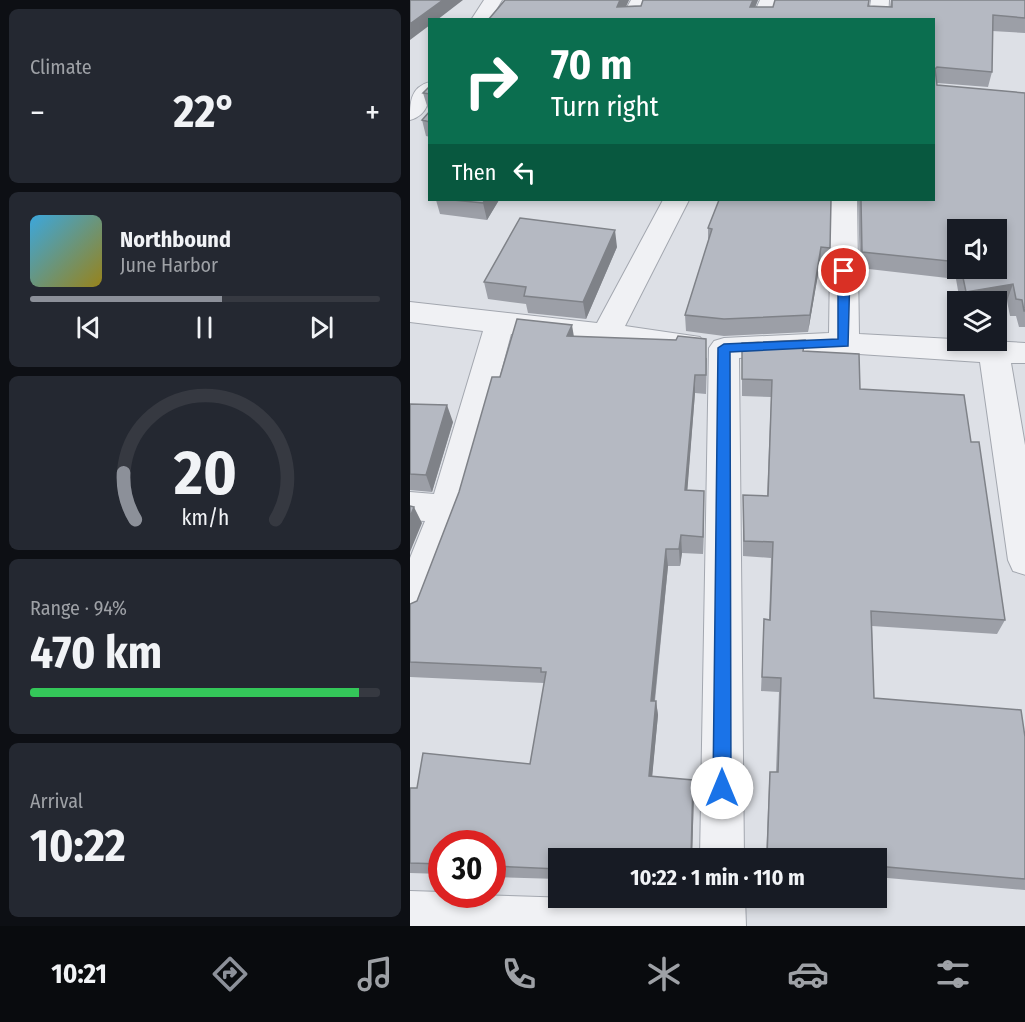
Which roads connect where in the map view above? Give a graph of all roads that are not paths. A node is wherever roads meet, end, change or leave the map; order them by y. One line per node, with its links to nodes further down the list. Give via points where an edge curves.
1 (494, 0): 5 (street)
2 (640, 0): 6 (street)
3 (769, 0): 7 (street)
4 (880, 0): 8 (street)
5 (481, 18)
6 (631, 18)
7 (762, 18)
8 (878, 18)
9 (428, 90): 10 (street)
10 (410, 113)
11 (675, 201): 15 (street)
12 (844, 201): 16 (street)
13 (410, 312): 14 (street)
14 (500, 322): 15 (street); 20 (street)
15 (606, 334): 17 (street)
16 (844, 343): 17 (street); 18 (street)
17 (724, 348): 23 (street)
18 (1009, 353): 21 (street)
19 (410, 506): 20 (street)
20 (447, 509): 22 (street)
21 (1025, 561)
22 (410, 605)
23 (722, 848)
24 (722, 908): 27 (street)
25 (410, 914): 26 (street)
26 (702, 926)
27 (722, 926)

